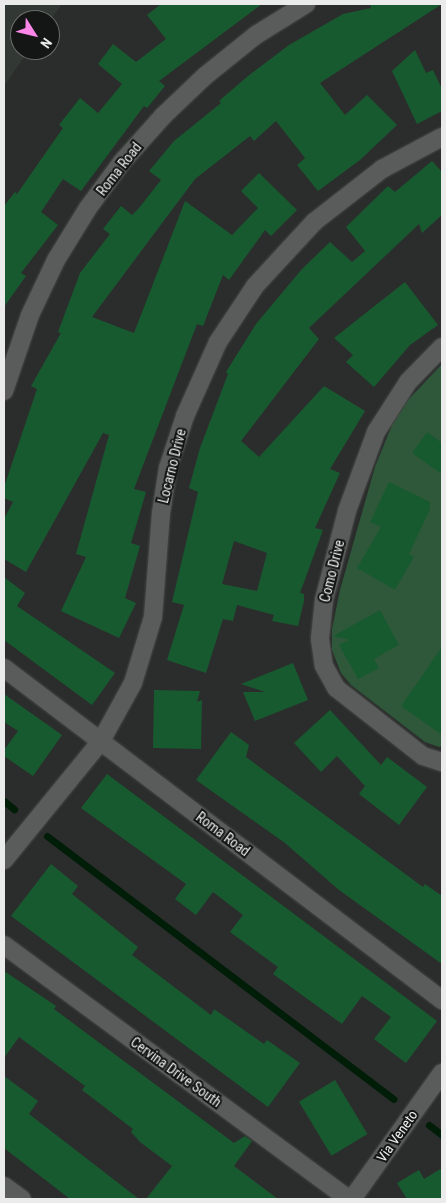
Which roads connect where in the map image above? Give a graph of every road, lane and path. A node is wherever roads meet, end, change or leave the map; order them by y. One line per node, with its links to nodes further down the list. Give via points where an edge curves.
1 (306, 4): 4 (street, Roma Road, via 256,35 205,76 122,162 88,208 56,260 30,315)
2 (442, 137): 6 (street, Locarno Drive, via 382,169 314,222 256,286 218,342 185,416 168,468 160,513 153,617 144,656 133,684)
3 (442, 347): 7 (street, Como Drive, via 408,382 376,432 347,511 324,600 320,638 324,666 336,688 422,756)
4 (4, 391)
5 (4, 668): 6 (street, Roma Road)
6 (101, 741): 8 (street, Locarno Drive); 10 (street, Roma Road)
7 (442, 762)
8 (4, 860)
9 (4, 945): 14 (street, Cervina Drive South)
10 (442, 1000)
11 (442, 1073): 15 (street, Via Veneto)
12 (4, 1186): 13 (street)
13 (22, 1199)
14 (348, 1199)
15 (352, 1199)

